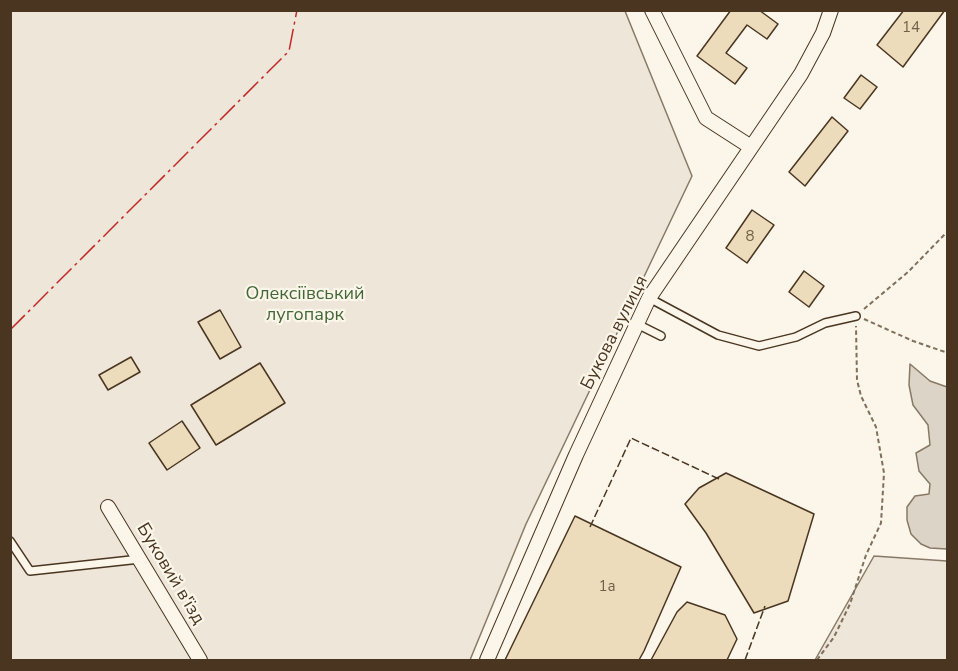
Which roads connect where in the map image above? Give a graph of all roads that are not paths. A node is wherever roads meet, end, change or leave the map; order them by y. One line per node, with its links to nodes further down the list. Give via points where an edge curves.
1 (652, 10): 3 (street, via 706,118)
2 (831, 10): 3 (street, Букова вулиця, via 801,74)
3 (751, 147): 4 (street, Букова вулиця)
4 (649, 298): 5 (lane, via 718,335 759,346); 6 (street, Букова вулиця)
5 (856, 316)
6 (636, 324): 7 (lane); 12 (street, Букова вулиця)
7 (661, 336)
8 (108, 507): 10 (street, Буковий в'їзд)
9 (10, 541): 10 (lane, via 30,571)
10 (140, 559): 11 (street, Буковий в'їзд)
11 (200, 660)
12 (487, 660)

